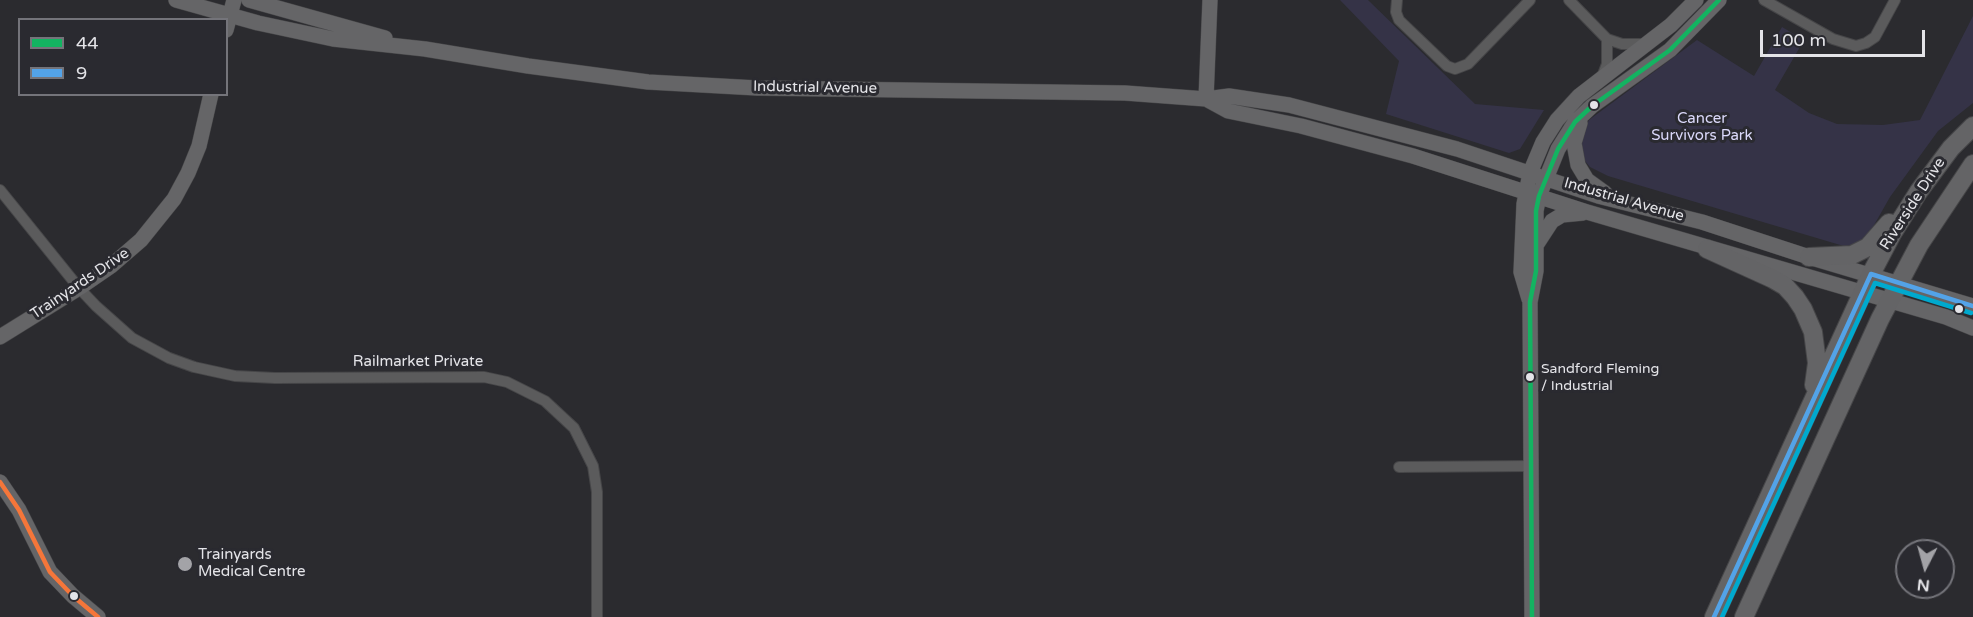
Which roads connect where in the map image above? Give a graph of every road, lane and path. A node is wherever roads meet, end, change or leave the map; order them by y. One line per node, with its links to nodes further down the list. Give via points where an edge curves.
1 (176, 0): 11 (main road, Industrial Avenue)
2 (249, 0): 14 (main road, Industrial Avenue)
3 (1210, 0): 17 (main road)
4 (1397, 0): 5 (street, via 1399,20 1455,69 1468,64)
5 (1530, 0)
6 (1569, 0): 12 (street)
7 (1696, 0): 13 (main road)
8 (1719, 0): 18 (main road, via 1670,50)
9 (1764, 0): 10 (street, via 1833,39 1856,46 1875,37)
10 (1895, 0)
11 (230, 15): 14 (main road, Industrial Avenue, via 333,39)
12 (1607, 39): 13 (street, via 1622,44); 15 (street, via 1607,64)
13 (1646, 44): 15 (main road)
14 (425, 49): 17 (main road, Industrial Avenue, via 648,82 1096,92)
15 (1602, 77): 21 (main road, via 1557,120 1543,142)
16 (211, 96): 32 (main road, Trainyards Drive, via 193,161 174,199 141,240)
17 (1206, 99): 21 (main road, Industrial Avenue, via 1229,96 1289,105); 24 (main road, Industrial Avenue, via 1228,111 1388,149)
18 (1583, 114): 21 (main road); 25 (main road, via 1574,143 1582,172 1593,186)
19 (1973, 126): 23 (main road, Riverside Drive)
20 (1973, 164): 31 (main road, Riverside Drive, via 1918,245)
21 (1538, 175): 24 (main road); 25 (main road, Industrial Avenue)
22 (0, 190): 32 (street, Railmarket Private)
23 (1919, 191): 29 (main road, via 1868,247 1852,255); 30 (main road, Riverside Drive)
24 (1532, 194): 26 (main road, Industrial Avenue); 27 (main road); 35 (main road, via 1521,272)
25 (1633, 205): 29 (main road, Industrial Avenue, via 1702,222)
26 (1587, 212): 27 (main road, via 1570,213 1552,221); 28 (main road, Industrial Avenue)
27 (1536, 247): 35 (main road)
28 (1707, 249): 33 (main road, Industrial Avenue); 39 (main road, via 1785,286 1803,309 1816,349)
29 (1809, 257): 30 (main road, Industrial Avenue)
30 (1871, 274): 31 (main road, Industrial Avenue); 33 (main road, Riverside Drive)
31 (1899, 283): 34 (main road, Riverside Drive); 36 (main road, Industrial Avenue)
32 (80, 288): 38 (main road, Trainyards Drive); 46 (street, Railmarket Private, via 108,318 143,345 169,358 220,373 275,378 473,376 507,382 534,394 574,428 593,466 597,492)
33 (1863, 293): 34 (main road, Industrial Avenue); 39 (main road, Riverside Drive)
34 (1889, 301): 37 (main road, Industrial Avenue); 49 (main road, Riverside Drive)
35 (1530, 302): 40 (main road)
36 (1973, 306)
37 (1973, 328)
38 (0, 337)
39 (1808, 411): 48 (main road, Riverside Drive)
40 (1531, 466): 41 (street); 47 (main road)
41 (1399, 467)
42 (0, 482): 44 (main road)
43 (0, 498): 44 (main road)
44 (31, 534): 45 (main road, via 51,572)
45 (98, 617)
46 (597, 617)
47 (1532, 617)
48 (1714, 617)
49 (1744, 617)

